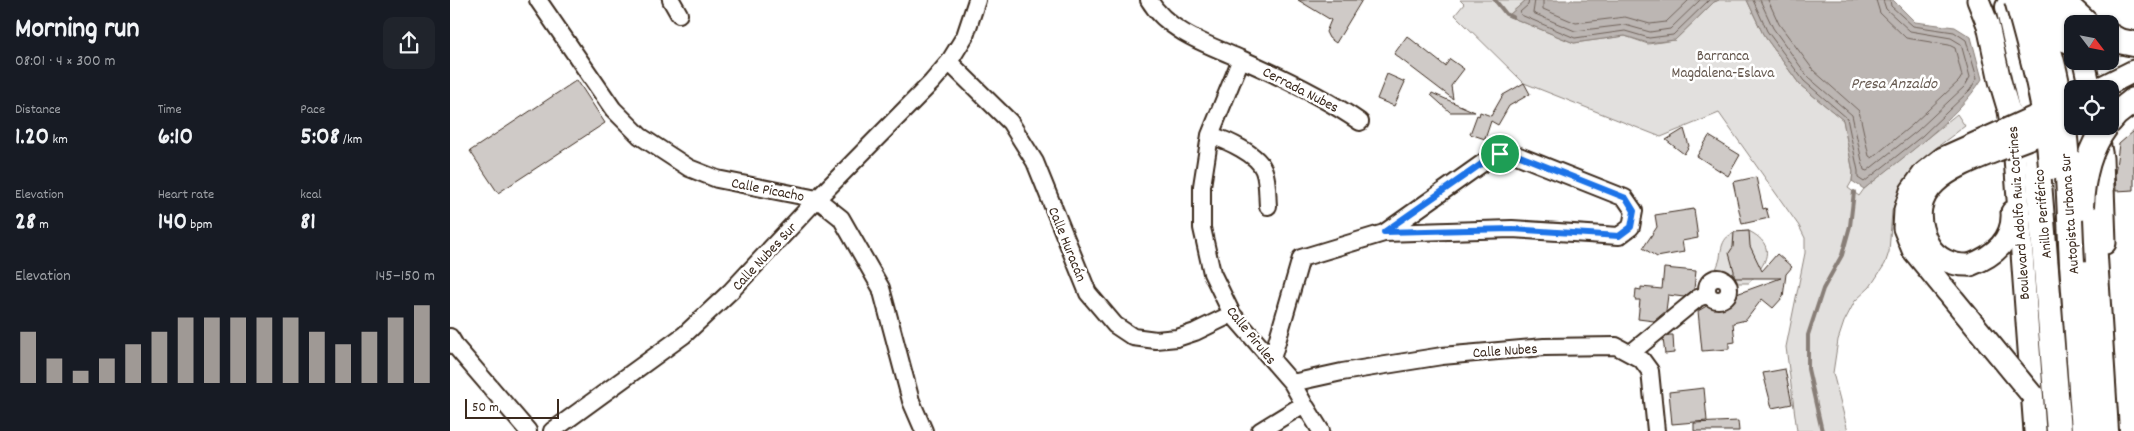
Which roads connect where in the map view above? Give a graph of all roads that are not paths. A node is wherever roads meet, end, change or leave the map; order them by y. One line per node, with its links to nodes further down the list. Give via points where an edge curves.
1 (538, 0): 43 (street, Calle Picacho, via 613,109 640,136 689,168 717,179)
2 (977, 0): 27 (street, Calle Nubes Sur, via 965,36)
3 (1149, 0): 26 (street, via 1177,28)
4 (1978, 0): 42 (main road, Boulevard Adolfo Ruiz Cortines, via 1988,25 2009,111)
5 (2001, 0): 17 (highway, bridge, via 2035,27)
6 (2006, 0): 52 (highway, Anillo Periférico, via 2034,120)
7 (2017, 0): 65 (highway, Autopista Urbana Sur, bridge, via 2050,144)
8 (2032, 0): 46 (highway, Autopista Urbana Sur, bridge, via 2060,96)
9 (2045, 0): 18 (highway)
10 (2052, 0): 16 (main road, bridge)
11 (2062, 0): 13 (highway); 15 (highway, bridge)
12 (2068, 0): 14 (main road)
13 (2065, 15)
14 (2072, 15)
15 (2078, 15)
16 (2064, 22)
17 (2064, 39)
18 (2064, 41)
19 (2119, 41): 21 (highway)
20 (2119, 44): 21 (main road)
21 (2134, 44)
22 (2119, 48): 23 (main road)
23 (2134, 52)
24 (2119, 54): 25 (highway)
25 (2134, 57)
26 (1240, 59): 34 (street, Cerrada Nubes, via 1337,106); 36 (street, Calle Pirules)
27 (949, 62): 43 (street, Calle Nubes Sur, via 881,136); 48 (street, Calle Huracán, via 1010,122 1035,162 1088,293 1115,325 1133,337 1156,340 1195,332)
28 (2134, 71): 30 (main road)
29 (2134, 91): 31 (main road)
30 (2119, 94)
31 (2119, 100)
32 (2064, 105): 54 (main road, bridge, via 1943,158 1924,173 1911,191 1905,210 1904,228 1914,250)
33 (2134, 114): 41 (main road, via 2118,127)
34 (1360, 122)
35 (2064, 125): 42 (main road, bridge, via 1962,164 1944,174 1931,187 1922,200 1919,217 1930,248 1947,262 1958,266 1970,265 1993,254 2007,237 2012,219)
36 (1210, 135): 44 (street, via 1258,158 1264,171); 48 (street, Calle Pirules, via 1202,186 1202,228 1212,273)
37 (2080, 135): 67 (highway)
38 (2090, 135): 68 (highway, bridge)
39 (2098, 135): 41 (main road)
40 (2101, 135): 46 (highway, bridge, via 2082,181 2081,225)
41 (2102, 158): 69 (main road, via 2106,300)
42 (2014, 162): 54 (main road, Boulevard Adolfo Ruiz Cortines)
43 (817, 198): 57 (street, Calle Nubes Sur, via 731,291 684,335); 58 (street, Calle Picacho, via 840,218 881,288 911,401)
44 (1268, 206)
45 (1384, 232): 45 (street, via 1512,229 1619,236 1631,227 1634,211 1626,198 1520,156 1500,154); 51 (street, via 1301,258)
46 (2072, 263): 66 (highway, Autopista Urbana Sur)
47 (1708, 294): 50 (street, via 1698,298)
48 (1232, 314): 51 (street, Calle Pirules)
49 (450, 337): 56 (street)
50 (1631, 352): 53 (street, Calle Nubes, via 1616,346 1493,351 1392,363); 61 (street, via 1650,371)
51 (1272, 359): 53 (street, Calle Pirules)
52 (2056, 373): 63 (highway); 64 (highway, Anillo Periférico)
53 (1292, 383): 55 (street, Calle Pirules)
54 (2032, 395): 62 (main road, Boulevard Adolfo Ruiz Cortines)
55 (1305, 405): 59 (street); 60 (street, Calle Pirules)
56 (528, 431)
57 (552, 431)
58 (924, 431)
59 (1260, 431)
60 (1321, 431)
61 (1656, 431)
62 (2035, 431)
63 (2054, 431)
64 (2059, 431)
65 (2071, 431)
66 (2084, 431)
67 (2100, 431)
68 (2106, 431)
69 (2117, 431)

